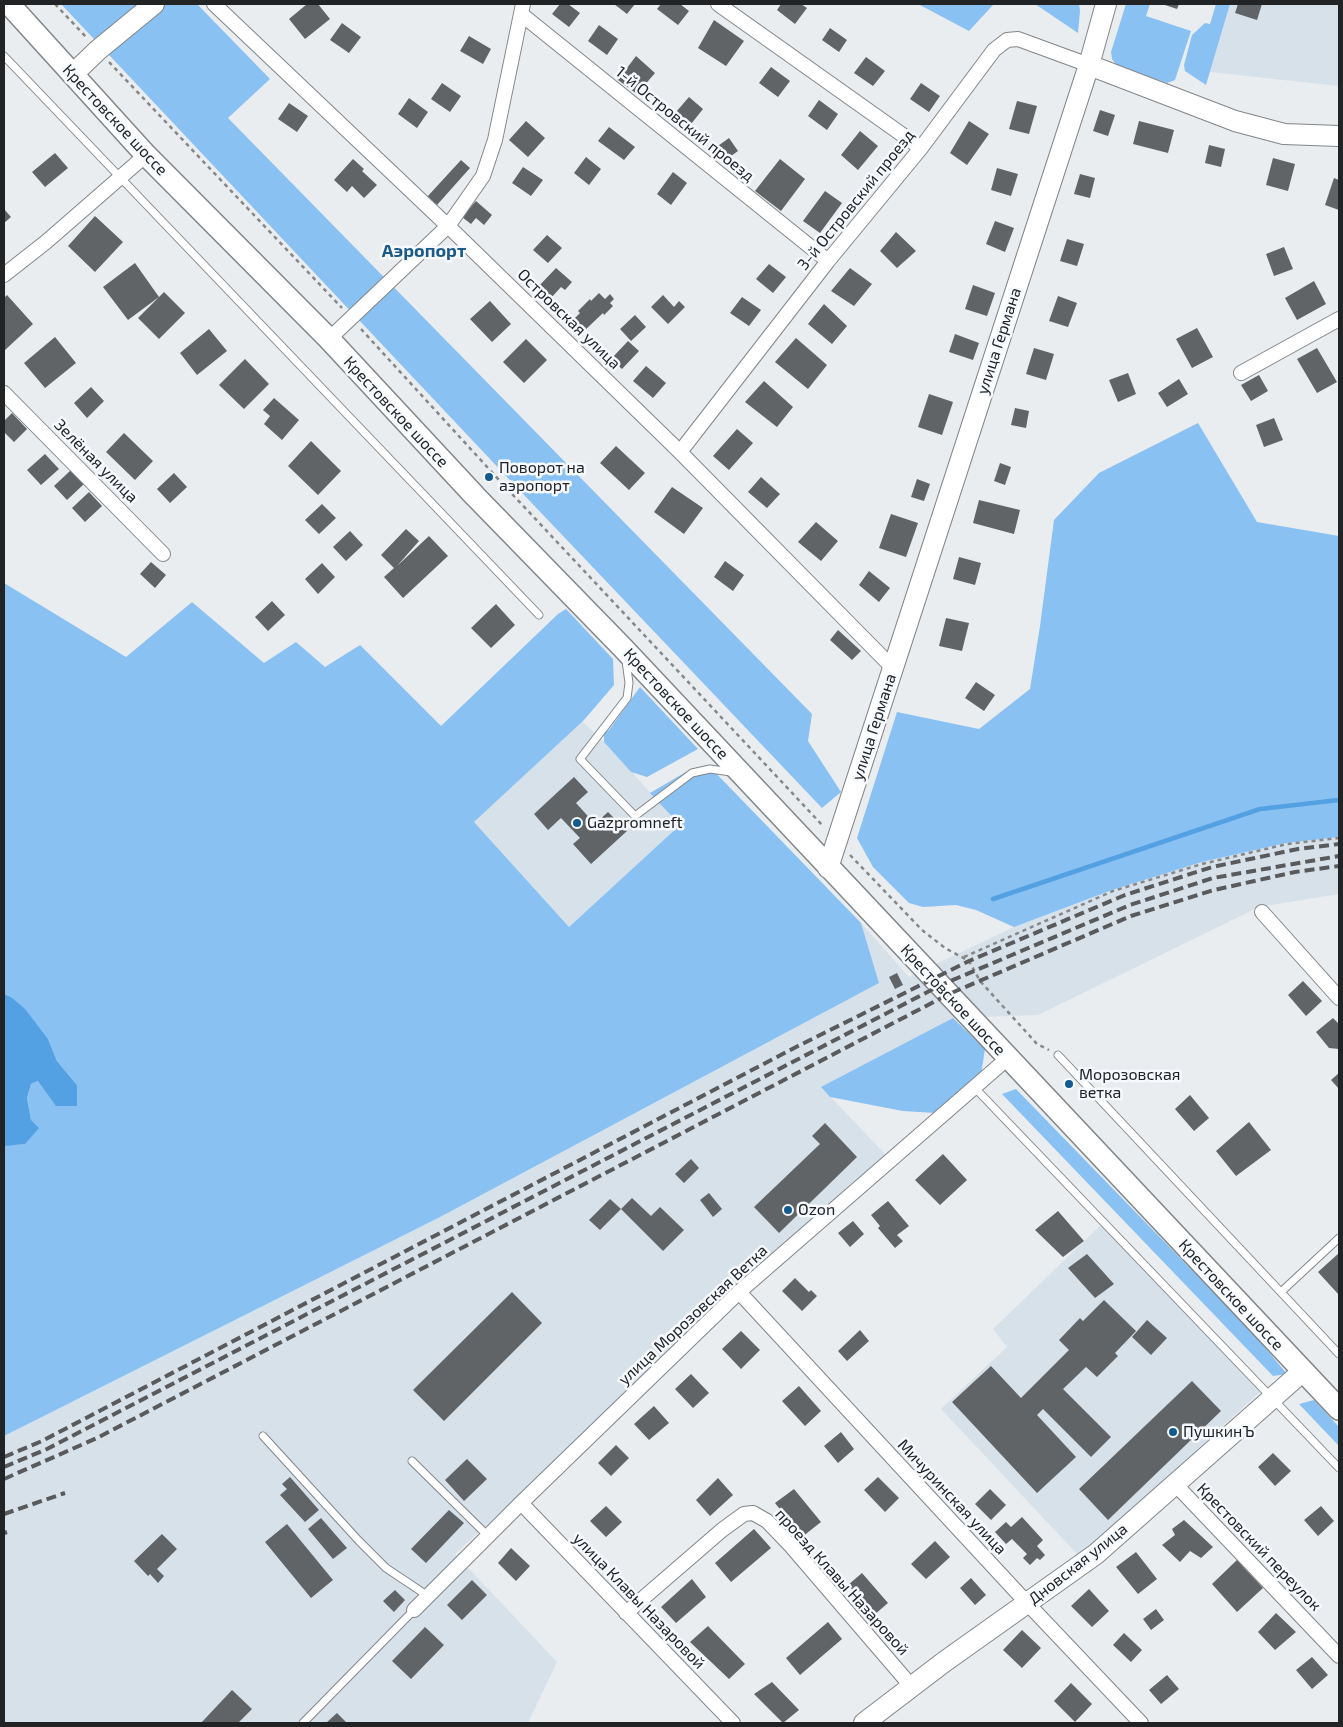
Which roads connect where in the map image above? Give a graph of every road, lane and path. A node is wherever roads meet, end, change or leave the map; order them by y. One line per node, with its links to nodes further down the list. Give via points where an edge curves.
1 (9, 4): 11 (main road, Крестовское шоссе)
2 (56, 4): 8 (path)
3 (154, 4): 8 (street)
4 (214, 4): 16 (street, Островская улица)
5 (718, 4): 13 (street)
6 (1106, 4): 10 (street, улица Германа)
7 (522, 9): 16 (street, via 495,140 483,176); 17 (street, 1-й Островский проезд)
8 (98, 50): 11 (street); 19 (path)
9 (4, 56): 15 (lane)
10 (1088, 65): 12 (street, via 1235,121 1284,134); 13 (street, 3-й Островский проезд, via 1018,39 1007,40 994,50); 28 (street, улица Германа)
11 (73, 74): 14 (main road, Крестовское шоссе)
12 (1339, 136)
13 (921, 148): 17 (street, 3-й Островский проезд)
14 (146, 155): 15 (street); 21 (main road, Крестовское шоссе)
15 (120, 178): 18 (street); 26 (lane)
16 (448, 226): 19 (street); 24 (street, Островская улица)
17 (828, 261): 24 (street, 3-й Островский проезд)
18 (4, 276)
19 (351, 318): 21 (street); 31 (path)
20 (1339, 319): 22 (street)
21 (329, 339): 27 (main road, Крестовское шоссе)
22 (1241, 373)
23 (4, 393): 25 (street, Зелёная улица)
24 (680, 452): 28 (street, Островская улица)
25 (162, 554)
26 (539, 615)
27 (623, 648): 29 (main road, Крестовское шоссе); 29 (lane, via 629,683 626,698 580,759 635,816 692,773 726,770)
28 (893, 668): 31 (street, улица Германа)
29 (745, 777): 32 (main road, Крестовское шоссе)
30 (1339, 838): 34 (path, via 1287,844 1202,864 1113,891)
31 (837, 842): 32 (street, улица Германа); 34 (path, via 922,930)
32 (828, 868): 37 (main road, Крестовское шоссе)
33 (1262, 912): 35 (street)
34 (963, 958): 36 (path, via 969,961 980,981 1037,1044)
35 (1339, 998)
36 (1058, 1055): 41 (lane)
37 (1008, 1058): 38 (street, улица Морозовская Ветка); 43 (main road, Крестовское шоссе)
38 (974, 1088): 40 (street, улица Морозовская Ветка); 44 (lane)
39 (1339, 1238): 41 (lane)
40 (739, 1292): 50 (street, улица Морозовская Ветка); 53 (street, Мичуринская улица)
41 (1281, 1292): 42 (lane)
42 (1339, 1354)
43 (1303, 1371): 44 (street, Дновская улица); 45 (main road, Крестовское шоссе)
44 (1272, 1398): 48 (lane); 49 (street, Дновская улица)
45 (1339, 1409)
46 (262, 1436): 52 (lane, via 386,1568)
47 (412, 1461): 51 (lane)
48 (1339, 1468)
49 (1175, 1484): 53 (street, Дновская улица, via 1096,1554); 56 (street, Крестовский переулок)
50 (521, 1503): 51 (street, улица Морозовская Ветка); 55 (street, улица Клавы Назаровой)
51 (488, 1536): 52 (street, улица Морозовская Ветка)
52 (428, 1596): 54 (street, улица Морозовская Ветка)
53 (1027, 1603): 57 (street, Дновская улица); 61 (street, Мичуринская улица)
54 (414, 1610): 58 (lane)
55 (626, 1613): 57 (street, проезд Клавы Назаровой, via 722,1530 744,1514 752,1513 767,1521 791,1546); 59 (street, улица Клавы Назаровой)
56 (1339, 1656)
57 (912, 1687): 60 (street, Дновская улица)
58 (303, 1723)
59 (733, 1723)
60 (864, 1723)
61 (1141, 1723)

